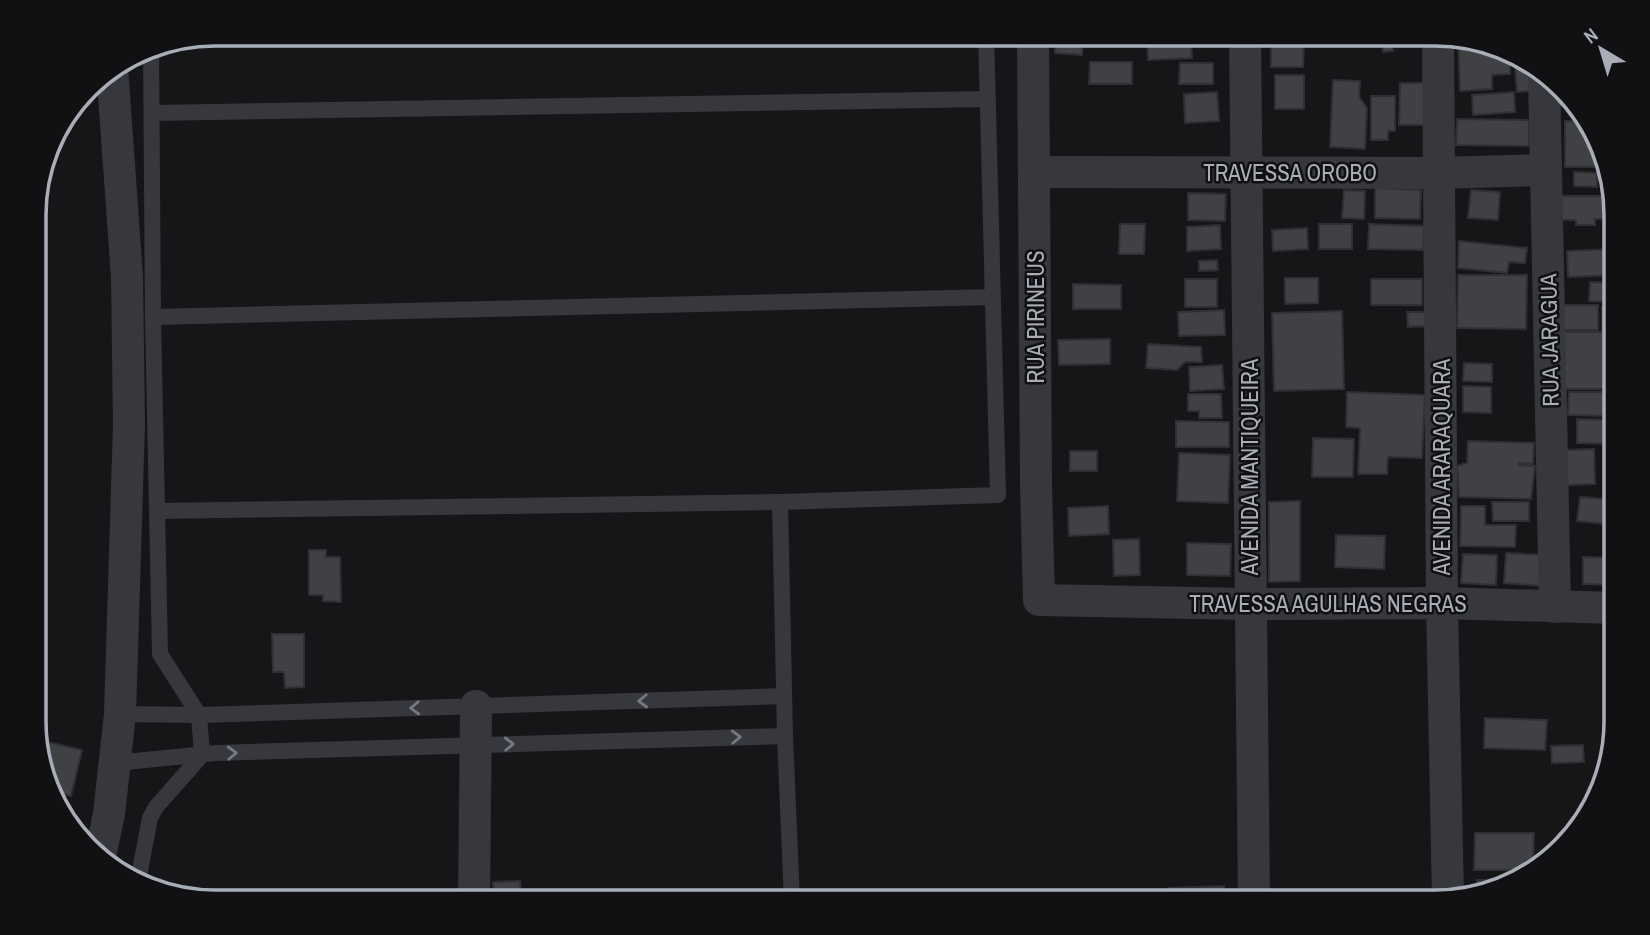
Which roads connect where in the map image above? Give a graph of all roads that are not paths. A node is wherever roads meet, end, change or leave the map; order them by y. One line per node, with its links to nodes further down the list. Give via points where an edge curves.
1 (986, 46): 8 (lane)
2 (1033, 46): 11 (street, RUA PIRINEUS)
3 (1245, 46): 12 (street, AVENIDA MANTIQUEIRA)
4 (1437, 46): 13 (street, AVENIDA ARARAQUARA)
5 (151, 58): 9 (lane)
6 (113, 79): 25 (street, via 127,277 129,424)
7 (1544, 85): 10 (street, RUA JARAGUA)
8 (988, 99): 9 (lane); 14 (lane)
9 (152, 113): 15 (lane)
10 (1545, 170): 13 (street, TRAVESSA OROBO); 21 (street, RUA JARAGUA)
11 (1035, 172): 12 (street, TRAVESSA OROBO); 18 (street, RUA PIRINEUS)
12 (1247, 172): 13 (street, TRAVESSA OROBO); 20 (street, AVENIDA MANTIQUEIRA)
13 (1438, 173): 19 (street, AVENIDA ARARAQUARA)
14 (993, 297): 15 (lane); 16 (lane, via 998,495)
15 (153, 317): 17 (lane)
16 (780, 502): 17 (lane); 23 (lane)
17 (157, 511): 26 (lane, via 160,654)
18 (1039, 600): 20 (street, TRAVESSA AGULHAS NEGRAS)
19 (1442, 603): 20 (street, TRAVESSA AGULHAS NEGRAS); 21 (street, TRAVESSA AGULHAS NEGRAS); 34 (street, AVENIDA ARARAQUARA)
20 (1250, 604): 33 (street, AVENIDA MANTIQUEIRA)
21 (1555, 607): 22 (street, TRAVESSA AGULHAS NEGRAS)
22 (1604, 608)
23 (785, 696): 24 (lane, one-way to 24); 27 (lane)
24 (476, 706): 26 (lane, one-way to 26); 28 (street)
25 (120, 713): 26 (lane); 30 (street)
26 (199, 715): 29 (lane)
27 (785, 736): 28 (lane, one-way to 27); 36 (lane)
28 (477, 745): 29 (lane, one-way to 28); 35 (street)
29 (202, 755): 30 (lane); 32 (lane, via 150,818)
30 (116, 763): 31 (street)
31 (102, 847)
32 (140, 872)
33 (1254, 889)
34 (1448, 889)
35 (474, 890)
36 (791, 890)

